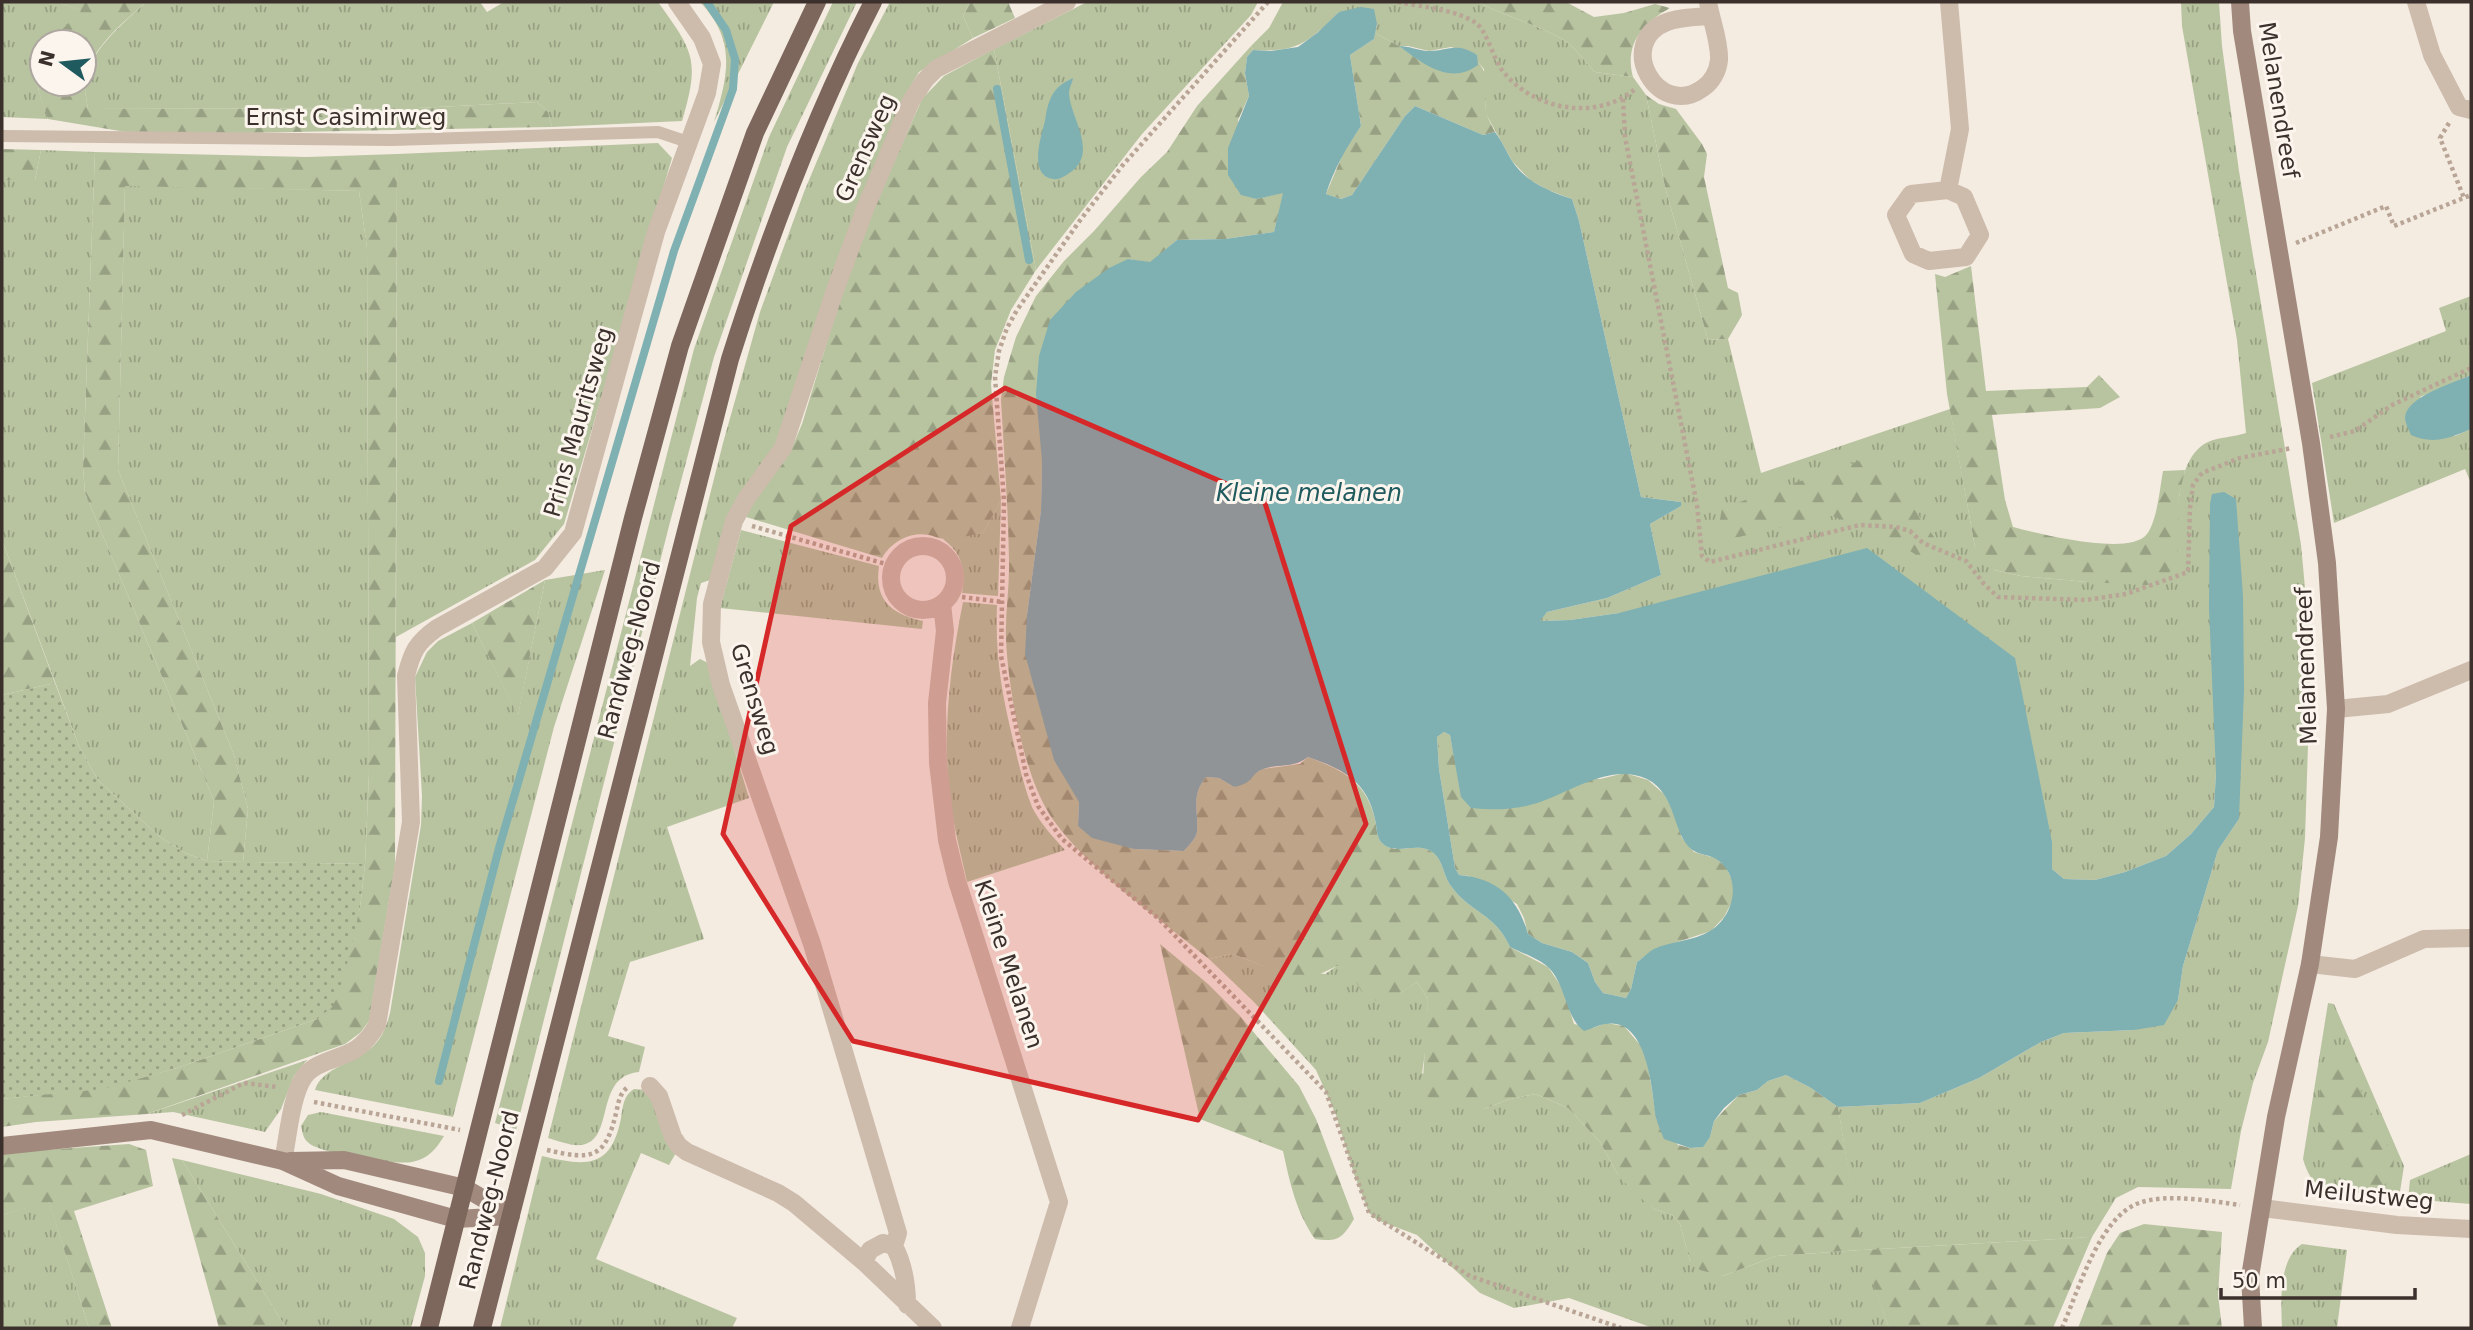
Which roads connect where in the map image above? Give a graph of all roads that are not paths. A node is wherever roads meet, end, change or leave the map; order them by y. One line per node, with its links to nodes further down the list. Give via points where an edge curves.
1 (677, 2): 11 (street, Prins Mauritsweg, via 702,38 712,64 707,93)
2 (817, 2): 21 (main road, Randweg-Noord, via 755,133 680,346)
3 (873, 2): 23 (main road, Randweg-Noord, via 802,152 730,359)
4 (1068, 2): 26 (street, Grensweg, via 936,69 911,101 843,267 783,448 734,522 712,604 711,642 722,685 812,944 898,1233)
5 (1949, 2): 12 (street, via 1959,129)
6 (2240, 2): 15 (street, Melanendreef, via 2328,563)
7 (2416, 2): 9 (street, via 2432,55)
8 (1709, 9): 8 (street, via 1669,21 1649,36 1644,47 1645,72 1662,90 1686,95 1709,84 1715,74 1718,48)
9 (2465, 108)
10 (2, 136): 11 (lane, Ernst Casimirweg, via 391,140 657,132)
11 (688, 142): 20 (street, Prins Mauritsweg, via 656,232 573,533 545,568 437,628 421,639 411,655 406,676 411,822 377,1025 356,1049 304,1076)
12 (1948, 190): 12 (street, via 1911,194 1896,215 1913,254 1929,261 1966,257 1980,235 1964,197)
13 (946, 600): 13 (street, Kleine Melanen, via 955,584 955,572 942,552 920,546 900,556 891,576 903,603 922,610); 32 (street, Kleine Melanen, via 937,703 947,839 1059,1202)
14 (2471, 670): 15 (street, via 2388,704)
15 (2336, 709): 17 (street, Melanendreef, via 2329,837)
16 (2471, 938): 17 (street, via 2424,939 2355,969)
17 (2310, 964): 22 (street, Melanendreef, via 2276,1117)
18 (650, 1086): 27 (street, via 659,1096 679,1146 794,1203)
19 (2, 1146): 20 (street, via 151,1130)
20 (283, 1161): 21 (street, via 344,1160); 24 (street, via 338,1186)
21 (465, 1188): 23 (street); 24 (main road, Randweg-Noord)
22 (2262, 1208): 25 (street, Meilustweg); 33 (street, Melanendreef, via 2250,1277)
23 (511, 1216): 24 (street); 30 (main road, Randweg-Noord)
24 (457, 1219): 29 (main road, Randweg-Noord)
25 (2471, 1229)
26 (894, 1246): 27 (street, via 883,1243 870,1250); 28 (street, Grensweg, via 902,1259)
27 (864, 1262): 28 (street)
28 (907, 1305): 31 (street)
29 (429, 1328)
30 (482, 1328)
31 (933, 1328)
32 (1020, 1328)
33 (2253, 1328)

